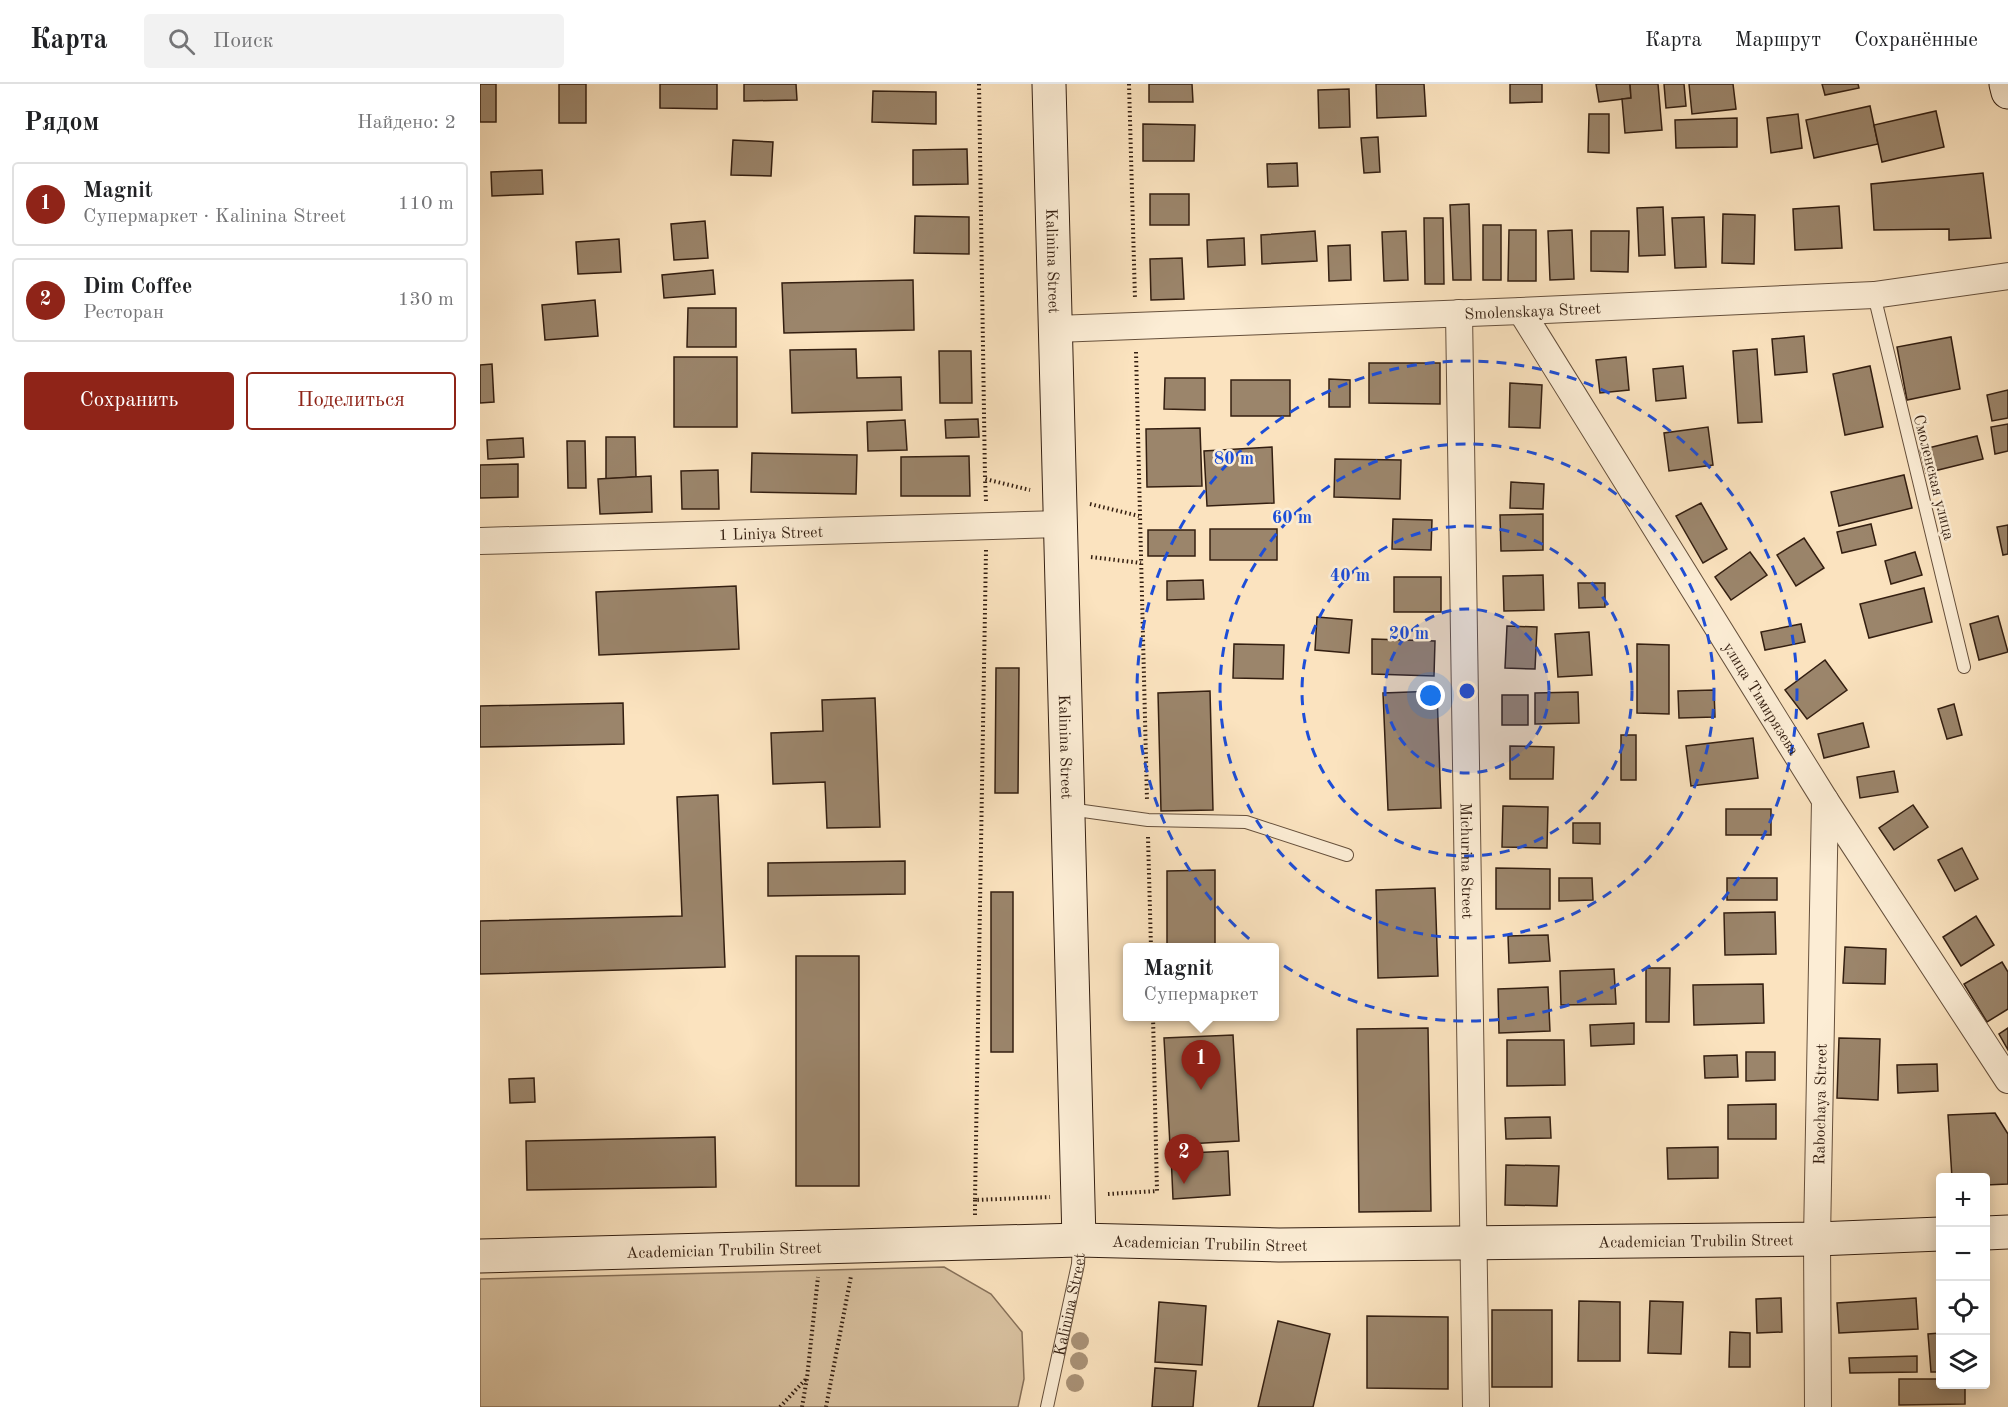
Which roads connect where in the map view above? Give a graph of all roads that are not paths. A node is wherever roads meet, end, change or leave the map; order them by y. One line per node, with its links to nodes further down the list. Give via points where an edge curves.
1 (1049, 84): 8 (main road, Kalinina Street)
2 (2006, 84): 3 (main road)
3 (2008, 92)
4 (2008, 276): 5 (street, Smolenskaya Street)
5 (1874, 295): 6 (street, Smolenskaya Street); 11 (lane, Смоленская улица)
6 (1521, 311): 7 (street, Smolenskaya Street); 12 (street, улица Тимирязева)
7 (1459, 313): 8 (street, Smolenskaya Street); 21 (street, Michurina Street)
8 (1056, 328): 9 (main road, Kalinina Street)
9 (1060, 511): 10 (street, 1 Liniya Street, via 986,526); 13 (main road, Kalinina Street)
10 (480, 541)
11 (1964, 667)
12 (1825, 800): 15 (street, улица Тимирязева); 19 (street, Rabochaya Street)
13 (1068, 809): 14 (lane, via 1148,820 1246,822); 20 (main road, Kalinina Street)
14 (1347, 855)
15 (2008, 1080)
16 (2008, 1232): 17 (main road)
17 (1990, 1233)
18 (1936, 1234): 19 (main road, Academician Trubilin Street)
19 (1817, 1239): 21 (main road, Academician Trubilin Street); 25 (street, Rabochaya Street)
20 (1079, 1240): 21 (main road, Academician Trubilin Street, via 1279,1245); 22 (main road, Academician Trubilin Street); 23 (lane, Kalinina Street, via 1078,1264)
21 (1474, 1242): 24 (street, Michurina Street)
22 (480, 1256)
23 (1047, 1407)
24 (1476, 1407)
25 (1818, 1407)

